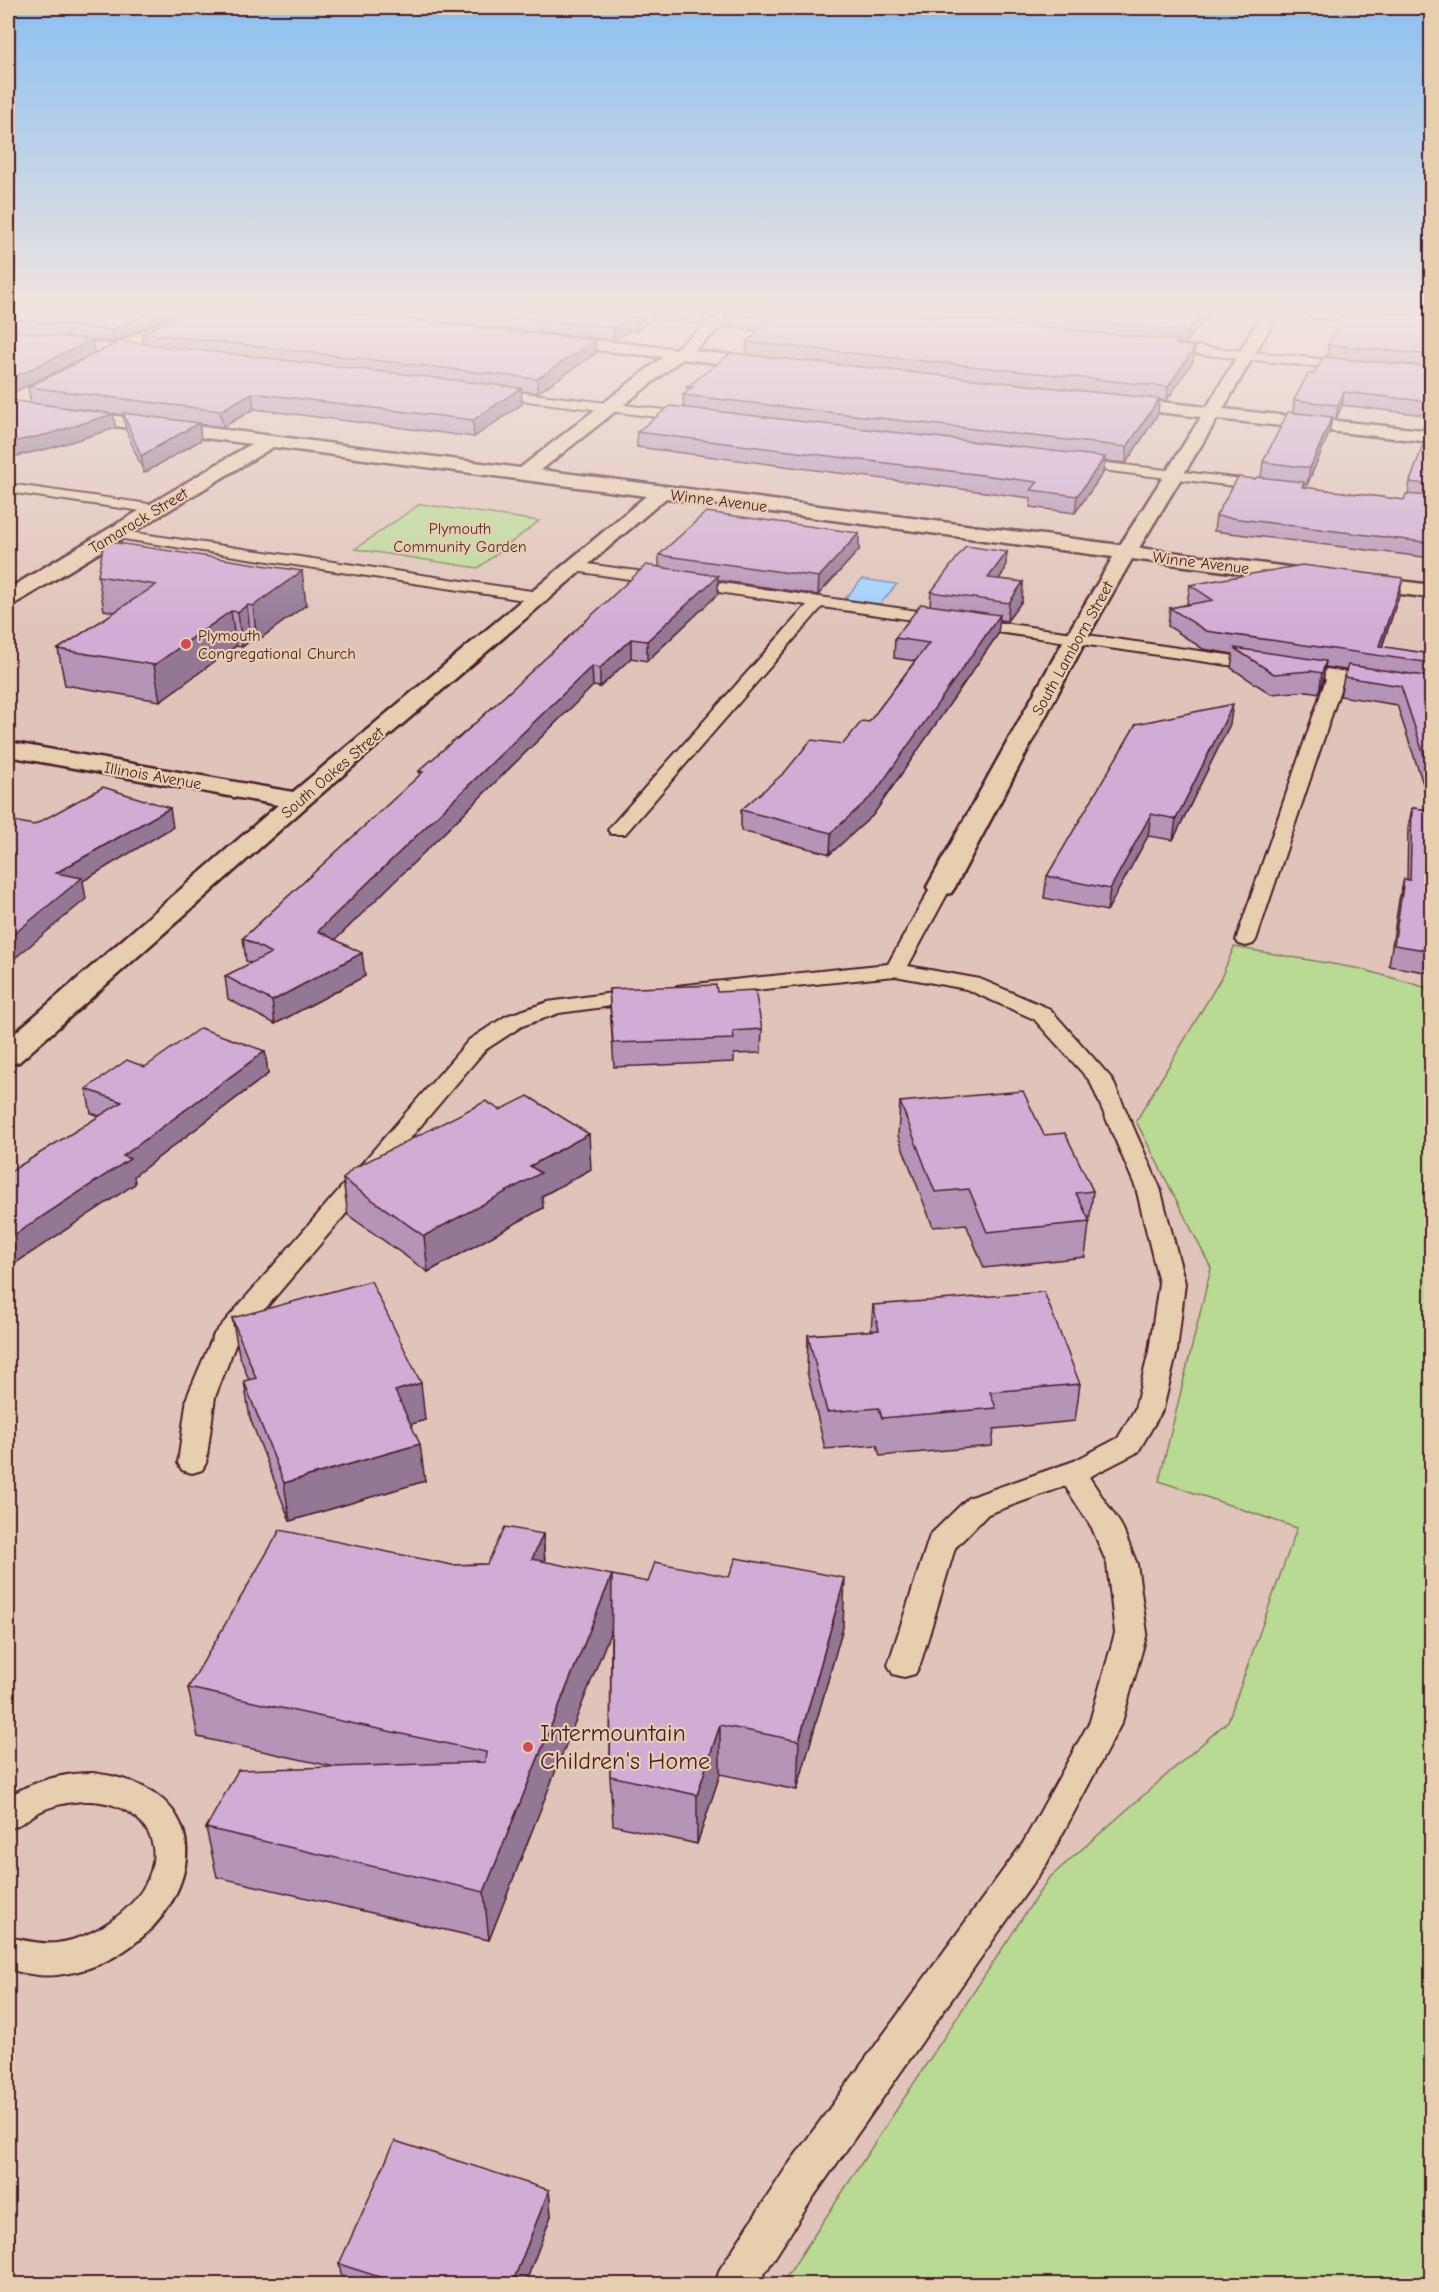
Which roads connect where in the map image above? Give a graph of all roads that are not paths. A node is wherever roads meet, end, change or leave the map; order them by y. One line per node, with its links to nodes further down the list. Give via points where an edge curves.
1 (102, 419): 6 (street, Winne Avenue)
2 (595, 419): 8 (street)
3 (1208, 419): 9 (street, South Lamborn Street)
4 (1266, 419): 5 (street)
5 (1431, 437)
6 (268, 442): 8 (street, Winne Avenue); 13 (street, Tamarack Street)
7 (1057, 461): 9 (lane)
8 (523, 475): 12 (street, Winne Avenue)
9 (1175, 476): 11 (lane); 15 (street, South Lamborn Street)
10 (8, 488): 13 (lane)
11 (1280, 488)
12 (661, 493): 15 (street, Winne Avenue); 16 (street, South Oakes Street)
13 (156, 509): 14 (street, Tamarack Street)
14 (115, 534): 18 (lane); 19 (street, Tamarack Street)
15 (1126, 552): 17 (street, Winne Avenue); 21 (street, South Lamborn Street)
16 (573, 567): 18 (street, South Oakes Street); 20 (lane)
17 (1431, 592)
18 (538, 597): 25 (street, South Oakes Street)
19 (8, 598)
20 (818, 602): 21 (lane); 26 (lane)
21 (1076, 638): 22 (lane); 27 (street, South Lamborn Street)
22 (1336, 676): 23 (lane); 28 (lane)
23 (1431, 689)
24 (8, 749): 25 (street, Illinois Avenue)
25 (298, 801): 30 (street, South Oakes Street)
26 (618, 830)
27 (941, 886): 29 (lane)
28 (1246, 940)
29 (895, 970): 31 (lane, via 573,1004 514,1021 477,1045 224,1340 201,1397); 32 (lane, via 972,984 1042,1014 1101,1079 1148,1188 1172,1283 1163,1351 1149,1409 1128,1445)
30 (8, 1055)
31 (192, 1463)
32 (1071, 1472): 33 (lane, via 978,1506 941,1543); 36 (lane, via 1106,1525 1122,1564 1131,1633 1106,1722 1035,1853 800,2182)
33 (904, 1665)
34 (8, 1815): 35 (lane, via 43,1796 78,1787 111,1788 140,1799 160,1818 170,1844 168,1874 153,1903 126,1930 93,1949 59,1959)
35 (8, 1953)
36 (735, 2284)

